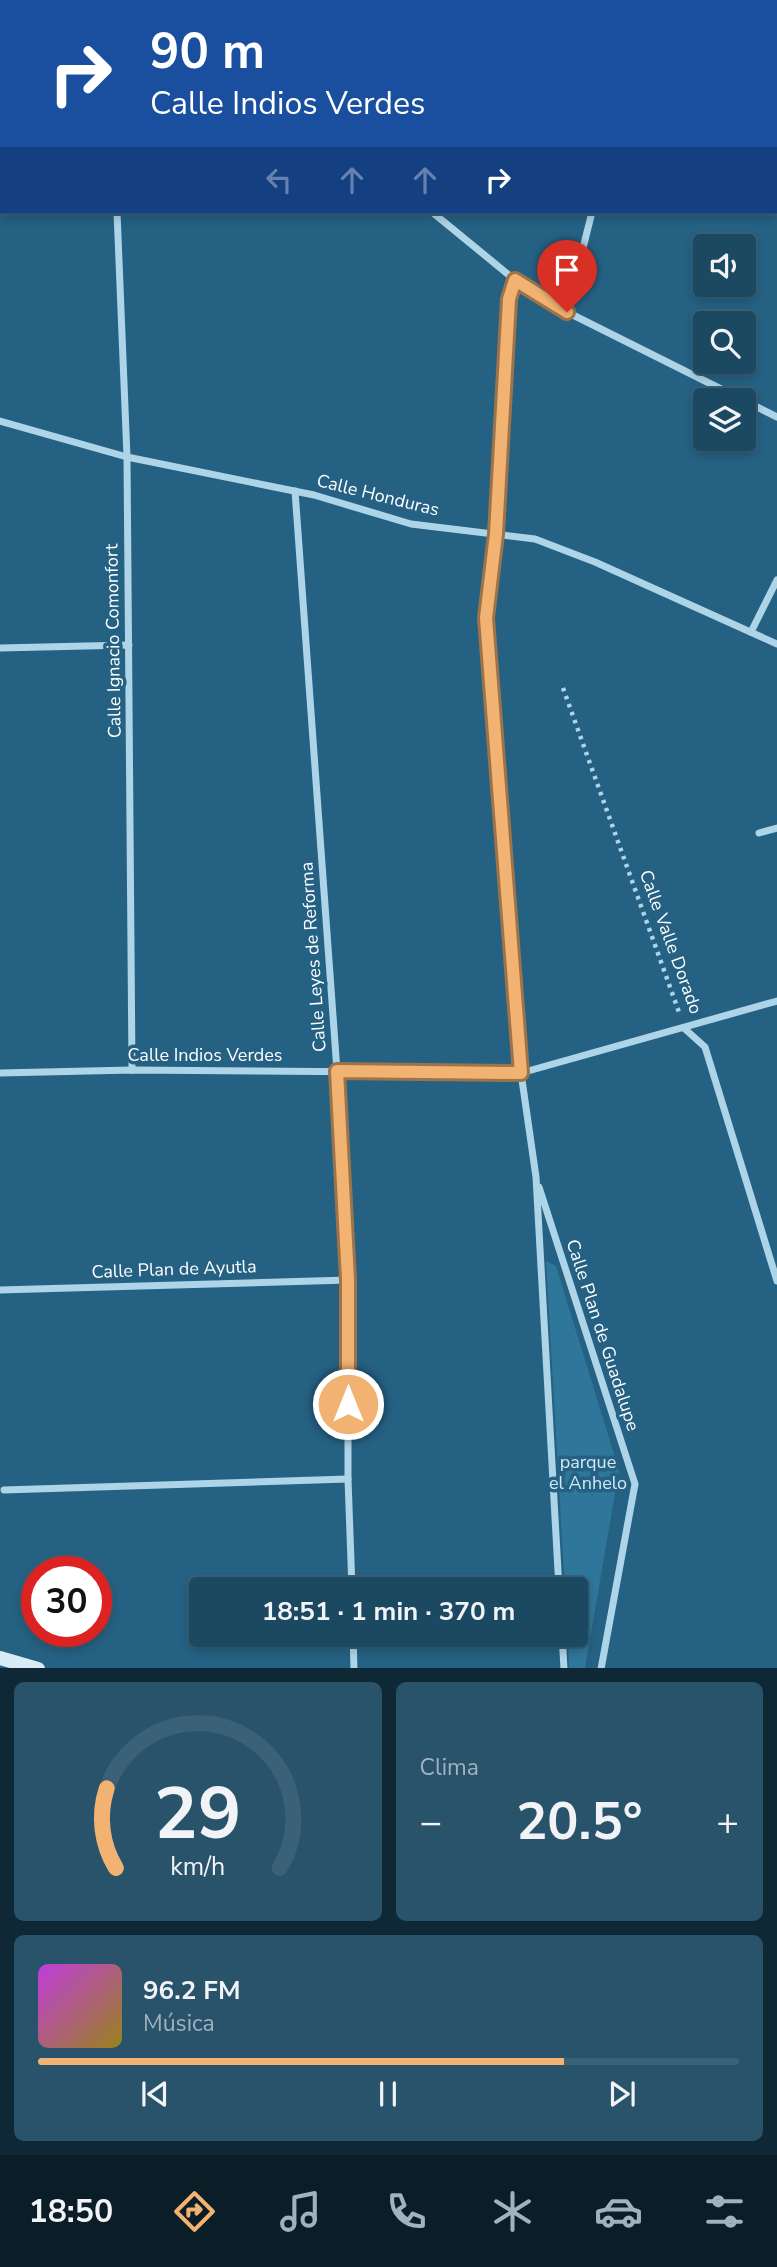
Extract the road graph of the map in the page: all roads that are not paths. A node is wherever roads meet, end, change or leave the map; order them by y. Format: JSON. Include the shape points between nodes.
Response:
{"nodes":[{"id":1,"x":117,"y":214,"type":"edge"},
{"id":2,"x":434,"y":214,"type":"edge"},
{"id":3,"x":592,"y":214,"type":"edge"},
{"id":4,"x":515,"y":280,"type":"junction"},
{"id":5,"x":567,"y":312,"type":"junction"},
{"id":6,"x":777,"y":417,"type":"edge"},
{"id":7,"x":0,"y":421,"type":"edge"},
{"id":8,"x":127,"y":457,"type":"junction"},
{"id":9,"x":295,"y":491,"type":"junction"},
{"id":10,"x":496,"y":534,"type":"junction"},
{"id":11,"x":777,"y":580,"type":"edge"},
{"id":12,"x":751,"y":632,"type":"junction"},
{"id":13,"x":777,"y":644,"type":"edge"},
{"id":14,"x":129,"y":645,"type":"junction"},
{"id":15,"x":0,"y":648,"type":"edge"},
{"id":16,"x":777,"y":828,"type":"edge"},
{"id":17,"x":759,"y":833,"type":"dead end"},
{"id":18,"x":777,"y":1001,"type":"edge"},
{"id":19,"x":685,"y":1029,"type":"junction"},
{"id":20,"x":132,"y":1070,"type":"junction"},
{"id":21,"x":337,"y":1071,"type":"junction"},
{"id":22,"x":0,"y":1073,"type":"edge"},
{"id":23,"x":521,"y":1073,"type":"junction"},
{"id":24,"x":536,"y":1177,"type":"junction"},
{"id":25,"x":348,"y":1280,"type":"junction"},
{"id":26,"x":777,"y":1281,"type":"edge"},
{"id":27,"x":0,"y":1290,"type":"edge"},
{"id":28,"x":348,"y":1479,"type":"junction"},
{"id":29,"x":4,"y":1490,"type":"dead end"},
{"id":30,"x":352,"y":1577,"type":"edge"},
{"id":31,"x":558,"y":1577,"type":"edge"},
{"id":32,"x":353,"y":1647,"type":"edge"},
{"id":33,"x":563,"y":1647,"type":"edge"},
{"id":34,"x":0,"y":1658,"type":"edge"},
{"id":35,"x":38,"y":1668,"type":"edge"},
{"id":36,"x":354,"y":1668,"type":"edge"},
{"id":37,"x":564,"y":1668,"type":"edge"},
{"id":38,"x":601,"y":1668,"type":"edge"}],
"edges":[{"from":1,"to":8,"type":"street","name":"Calle Ignacio Comonfort"},
{"from":2,"to":4,"type":"street"},
{"from":3,"to":5,"type":"street"},
{"from":4,"to":5,"type":"street"},
{"from":4,"to":10,"type":"street","name":"Calle Plan de Guadalupe","via":[[509,299]]},
{"from":5,"to":6,"type":"street"},
{"from":7,"to":8,"type":"street","name":"Calle Honduras"},
{"from":8,"to":9,"type":"street","name":"Calle Honduras"},
{"from":8,"to":14,"type":"street","name":"Calle Ignacio Comonfort"},
{"from":9,"to":10,"type":"street","name":"Calle Honduras","via":[[411,524]]},
{"from":9,"to":21,"type":"street","name":"Calle Leyes de Reforma"},
{"from":10,"to":12,"type":"street","name":"Calle Honduras","via":[[535,540],[583,558]]},
{"from":10,"to":23,"type":"street","name":"Calle Plan de Guadalupe","via":[[486,618]]},
{"from":11,"to":12,"type":"street"},
{"from":12,"to":13,"type":"street","name":"Calle Honduras"},
{"from":14,"to":15,"type":"street"},
{"from":14,"to":20,"type":"street","name":"Calle Ignacio Comonfort"},
{"from":16,"to":17,"type":"street"},
{"from":18,"to":19,"type":"street","name":"Calle Indios Verdes"},
{"from":19,"to":23,"type":"street","name":"Calle Indios Verdes"},
{"from":19,"to":26,"type":"street","name":"Calle Valle Dorado","via":[[705,1047]]},
{"from":20,"to":21,"type":"street","name":"Calle Indios Verdes"},
{"from":20,"to":22,"type":"street","name":"Calle Indios Verdes"},
{"from":21,"to":23,"type":"street","name":"Calle Indios Verdes"},
{"from":21,"to":25,"type":"street","name":"Calle Leyes de Reforma"},
{"from":23,"to":24,"type":"street","name":"Calle Plan de Guadalupe"},
{"from":24,"to":31,"type":"street","name":"Calle Plan de Guadalupe"},
{"from":24,"to":38,"type":"street","name":"Calle Plan de Guadalupe","via":[[635,1484]]},
{"from":25,"to":27,"type":"street","name":"Calle Plan de Ayutla"},
{"from":25,"to":28,"type":"street","name":"Calle Leyes de Reforma"},
{"from":28,"to":29,"type":"street"},
{"from":28,"to":30,"type":"street","name":"Calle Leyes de Reforma"},
{"from":32,"to":36,"type":"street"},
{"from":33,"to":37,"type":"street"},
{"from":34,"to":35,"type":"street"}]}
